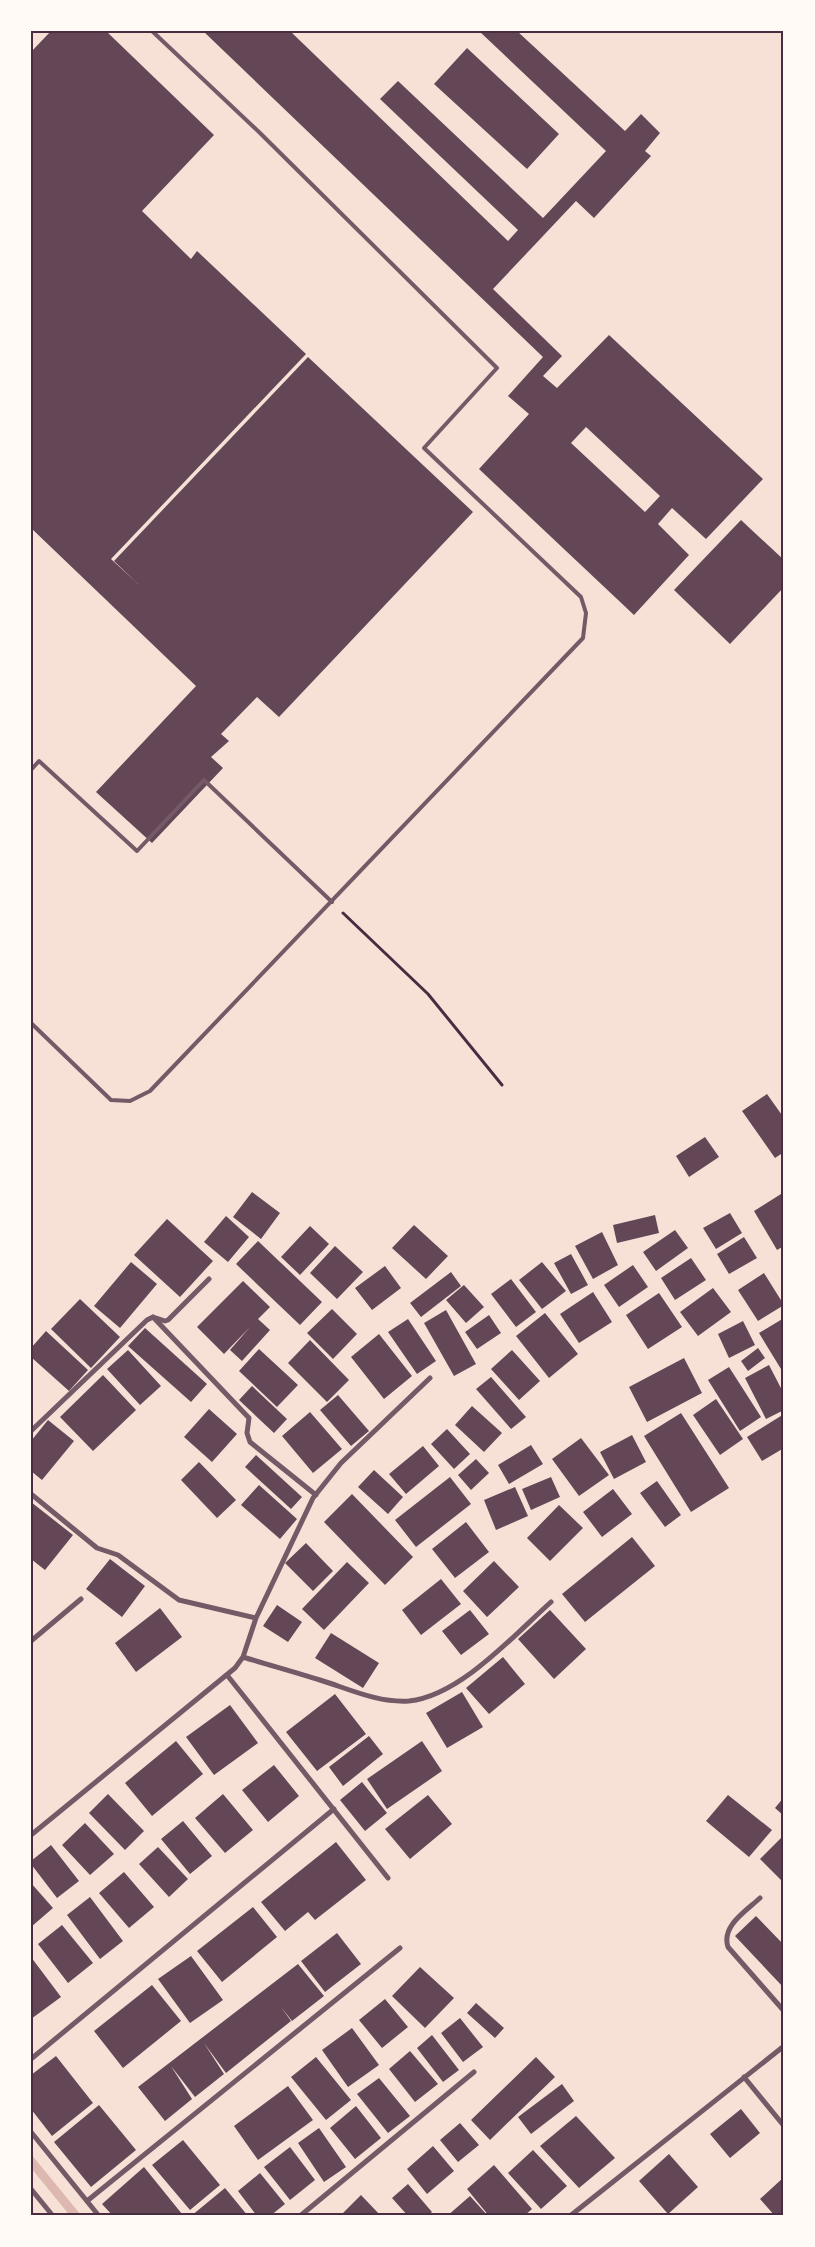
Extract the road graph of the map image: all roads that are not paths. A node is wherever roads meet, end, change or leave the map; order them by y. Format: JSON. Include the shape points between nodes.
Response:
{"nodes":[{"id":1,"x":152,"y":31,"type":"edge"},
{"id":2,"x":31,"y":770,"type":"edge"},
{"id":3,"x":332,"y":902,"type":"junction"},
{"id":4,"x":31,"y":1023,"type":"edge"},
{"id":5,"x":209,"y":1279,"type":"dead end"},
{"id":6,"x":153,"y":1317,"type":"junction"},
{"id":7,"x":430,"y":1378,"type":"dead end"},
{"id":8,"x":31,"y":1431,"type":"edge"},
{"id":9,"x":31,"y":1494,"type":"edge"},
{"id":10,"x":316,"y":1495,"type":"junction"},
{"id":11,"x":81,"y":1599,"type":"dead end"},
{"id":12,"x":551,"y":1602,"type":"dead end"},
{"id":13,"x":256,"y":1618,"type":"junction"},
{"id":14,"x":31,"y":1640,"type":"edge"},
{"id":15,"x":243,"y":1657,"type":"junction"},
{"id":16,"x":226,"y":1675,"type":"junction"},
{"id":17,"x":334,"y":1810,"type":"junction"},
{"id":18,"x":31,"y":1835,"type":"edge"},
{"id":19,"x":388,"y":1878,"type":"dead end"},
{"id":20,"x":760,"y":1898,"type":"dead end"},
{"id":21,"x":400,"y":1948,"type":"dead end"},
{"id":22,"x":784,"y":2011,"type":"edge"},
{"id":23,"x":784,"y":2046,"type":"edge"},
{"id":24,"x":31,"y":2059,"type":"edge"},
{"id":25,"x":474,"y":2072,"type":"dead end"},
{"id":26,"x":744,"y":2077,"type":"junction"},
{"id":27,"x":784,"y":2126,"type":"edge"},
{"id":28,"x":31,"y":2132,"type":"edge"},
{"id":29,"x":31,"y":2189,"type":"edge"},
{"id":30,"x":87,"y":2200,"type":"junction"},
{"id":31,"x":53,"y":2216,"type":"edge"},
{"id":32,"x":99,"y":2216,"type":"edge"},
{"id":33,"x":300,"y":2216,"type":"edge"},
{"id":34,"x":570,"y":2216,"type":"edge"}],
"edges":[{"from":1,"to":3,"type":"lane","via":[[260,133],[497,368],[424,448],[581,597],[586,614],[583,638]]},
{"from":2,"to":3,"type":"lane","via":[[39,761],[136,851],[204,780]]},
{"from":3,"to":4,"type":"lane","via":[[150,1091],[130,1101],[111,1100]]},
{"from":5,"to":6,"type":"street","via":[[168,1320]]},
{"from":6,"to":8,"type":"street"},
{"from":6,"to":10,"type":"street","via":[[249,1418],[247,1433],[250,1442]]},
{"from":7,"to":10,"type":"street","via":[[341,1463]]},
{"from":9,"to":13,"type":"street","via":[[97,1548],[118,1555],[168,1594],[193,1604]]},
{"from":10,"to":13,"type":"street"},
{"from":11,"to":14,"type":"street"},
{"from":12,"to":15,"type":"street","via":[[454,1684],[410,1701],[380,1700]]},
{"from":13,"to":15,"type":"street"},
{"from":15,"to":16,"type":"street"},
{"from":16,"to":17,"type":"street"},
{"from":16,"to":18,"type":"street"},
{"from":17,"to":19,"type":"street"},
{"from":17,"to":24,"type":"street"},
{"from":20,"to":22,"type":"street","via":[[728,1929],[725,1938],[728,1947]]},
{"from":21,"to":30,"type":"street"},
{"from":23,"to":26,"type":"street"},
{"from":25,"to":33,"type":"street"},
{"from":26,"to":27,"type":"street"},
{"from":26,"to":34,"type":"street"},
{"from":28,"to":30,"type":"street"},
{"from":29,"to":31,"type":"street"},
{"from":30,"to":32,"type":"street"}]}
